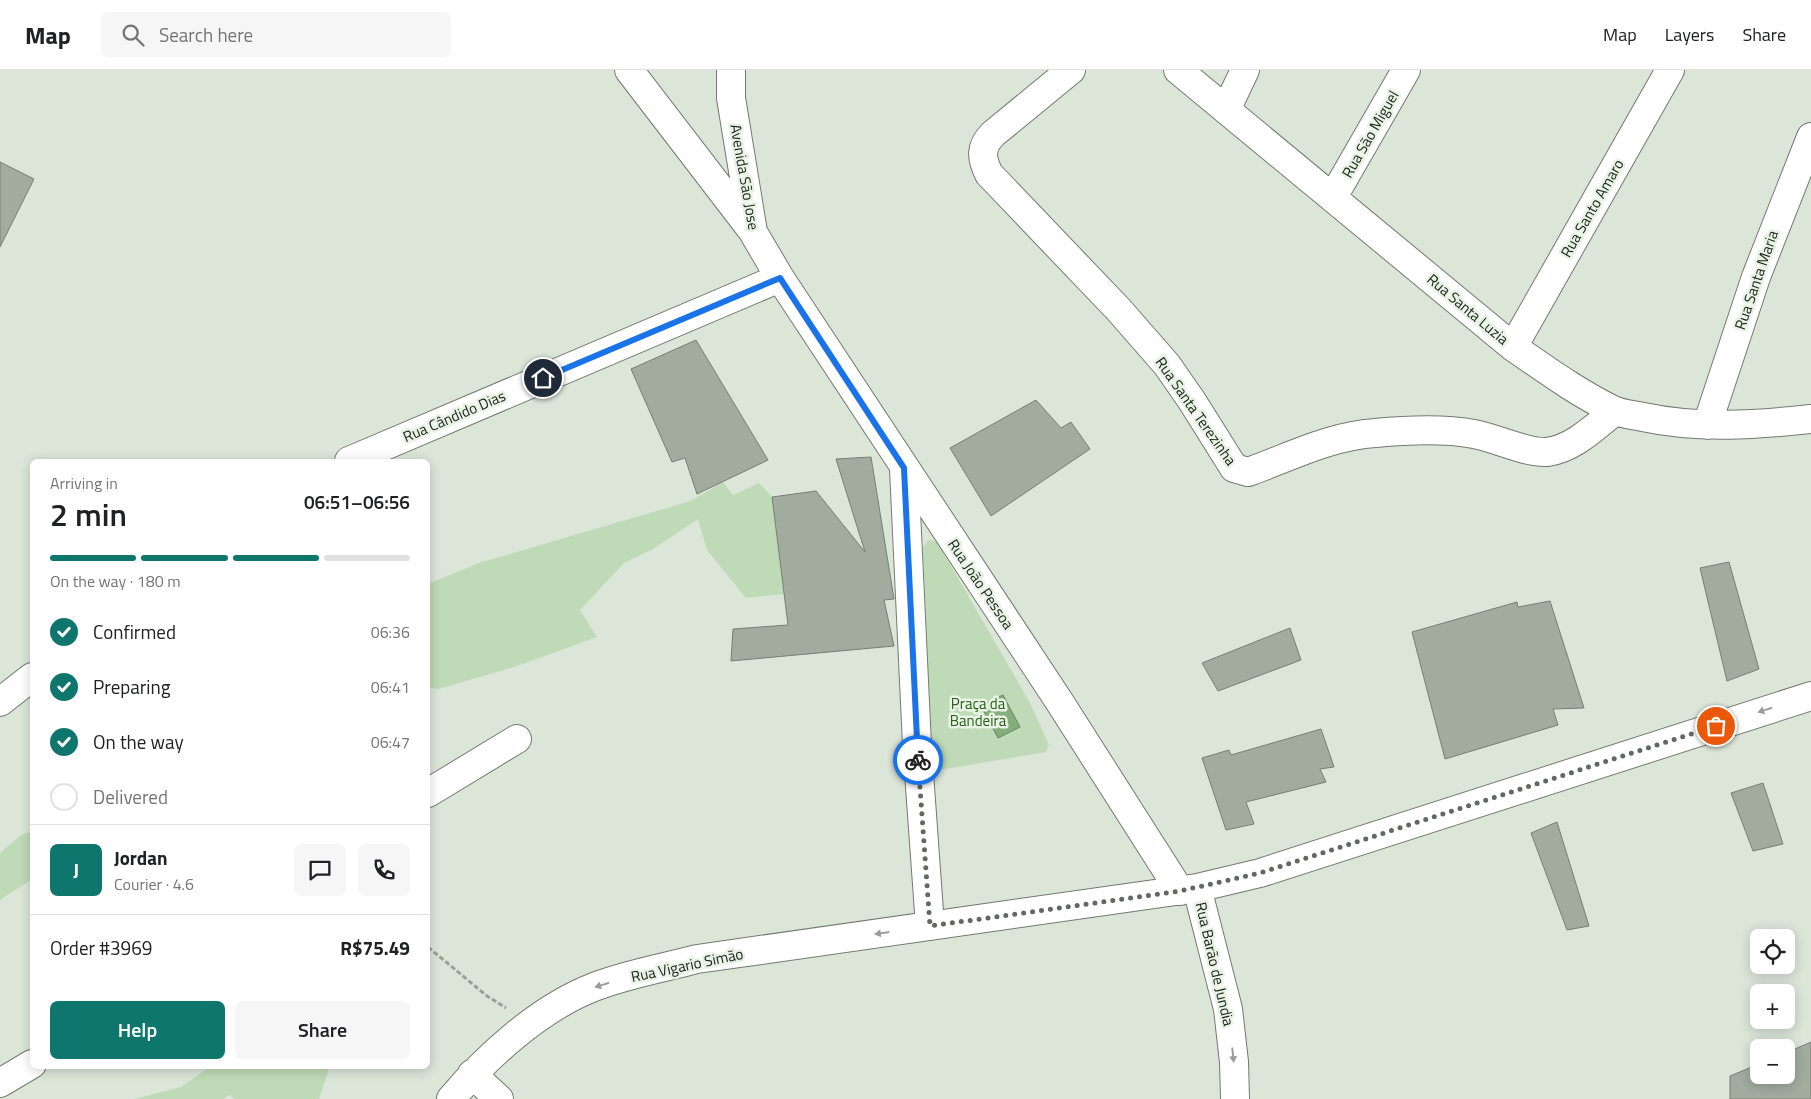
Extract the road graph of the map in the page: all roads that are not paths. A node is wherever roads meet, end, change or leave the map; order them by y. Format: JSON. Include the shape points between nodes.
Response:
{"nodes":[{"id":1,"x":629,"y":70,"type":"edge"},
{"id":2,"x":731,"y":70,"type":"edge"},
{"id":3,"x":1071,"y":70,"type":"edge"},
{"id":4,"x":1178,"y":70,"type":"edge"},
{"id":5,"x":1245,"y":70,"type":"edge"},
{"id":6,"x":1406,"y":70,"type":"edge"},
{"id":7,"x":1670,"y":70,"type":"edge"},
{"id":8,"x":1226,"y":110,"type":"junction"},
{"id":9,"x":1811,"y":136,"type":"edge"},
{"id":10,"x":1333,"y":197,"type":"junction"},
{"id":11,"x":753,"y":232,"type":"junction"},
{"id":12,"x":780,"y":278,"type":"junction"},
{"id":13,"x":1513,"y":347,"type":"junction"},
{"id":14,"x":1615,"y":411,"type":"junction"},
{"id":15,"x":1811,"y":419,"type":"edge"},
{"id":16,"x":1708,"y":425,"type":"junction"},
{"id":17,"x":354,"y":459,"type":"edge"},
{"id":18,"x":904,"y":468,"type":"junction"},
{"id":19,"x":30,"y":678,"type":"edge"},
{"id":20,"x":1811,"y":696,"type":"edge"},
{"id":21,"x":0,"y":702,"type":"edge"},
{"id":22,"x":517,"y":739,"type":"dead end"},
{"id":23,"x":430,"y":792,"type":"edge"},
{"id":24,"x":1188,"y":890,"type":"junction"},
{"id":25,"x":930,"y":926,"type":"junction"},
{"id":26,"x":30,"y":1065,"type":"edge"},
{"id":27,"x":472,"y":1074,"type":"junction"},
{"id":28,"x":0,"y":1083,"type":"edge"},
{"id":29,"x":451,"y":1099,"type":"edge"},
{"id":30,"x":499,"y":1099,"type":"edge"},
{"id":31,"x":1235,"y":1099,"type":"edge"}],
"edges":[{"from":1,"to":11,"type":"street"},
{"from":2,"to":11,"type":"street","name":"Avenida São Jose","via":[[731,98]]},
{"from":3,"to":14,"type":"street","name":"Rua Santa Terezinha","via":[[986,142],[983,161],[989,174],[1167,365],[1234,468],[1248,472],[1330,440],[1376,433],[1449,430],[1548,452],[1576,441]]},
{"from":4,"to":8,"type":"street","name":"Rua Santa Luzia"},
{"from":5,"to":8,"type":"street"},
{"from":6,"to":10,"type":"street","name":"Rua São Miguel"},
{"from":7,"to":13,"type":"street","name":"Rua Santo Amaro"},
{"from":8,"to":10,"type":"street","name":"Rua Santa Luzia"},
{"from":9,"to":16,"type":"street","name":"Rua Santa Maria","via":[[1756,277]]},
{"from":10,"to":13,"type":"street","name":"Rua Santa Luzia"},
{"from":11,"to":12,"type":"street","name":"Avenida São Jose"},
{"from":12,"to":17,"type":"street","name":"Rua Cândido Dias"},
{"from":12,"to":18,"type":"street","name":"Rua João Pessoa"},
{"from":13,"to":14,"type":"street","name":"Rua Santa Luzia","via":[[1564,382]]},
{"from":14,"to":16,"type":"street","name":"Rua Santa Luzia"},
{"from":15,"to":16,"type":"street","name":"Rua Santa Luzia","via":[[1755,425]]},
{"from":18,"to":24,"type":"street","name":"Rua João Pessoa"},
{"from":18,"to":25,"type":"street","via":[[917,745]]},
{"from":19,"to":21,"type":"street"},
{"from":20,"to":24,"type":"street","name":"Rua Vigario Simão","one_way":true,"via":[[1260,873]]},
{"from":22,"to":23,"type":"street"},
{"from":24,"to":25,"type":"street","name":"Rua Vigario Simão"},
{"from":24,"to":31,"type":"street","name":"Rua Barão de Jundia","one_way":true,"via":[[1228,1009]]},
{"from":25,"to":27,"type":"street","name":"Rua Vigario Simão","one_way":true,"via":[[697,960],[593,987],[532,1023]]},
{"from":26,"to":28,"type":"street"},
{"from":27,"to":29,"type":"street","name":"Rua Vigario Simão"},
{"from":27,"to":30,"type":"street"}]}
